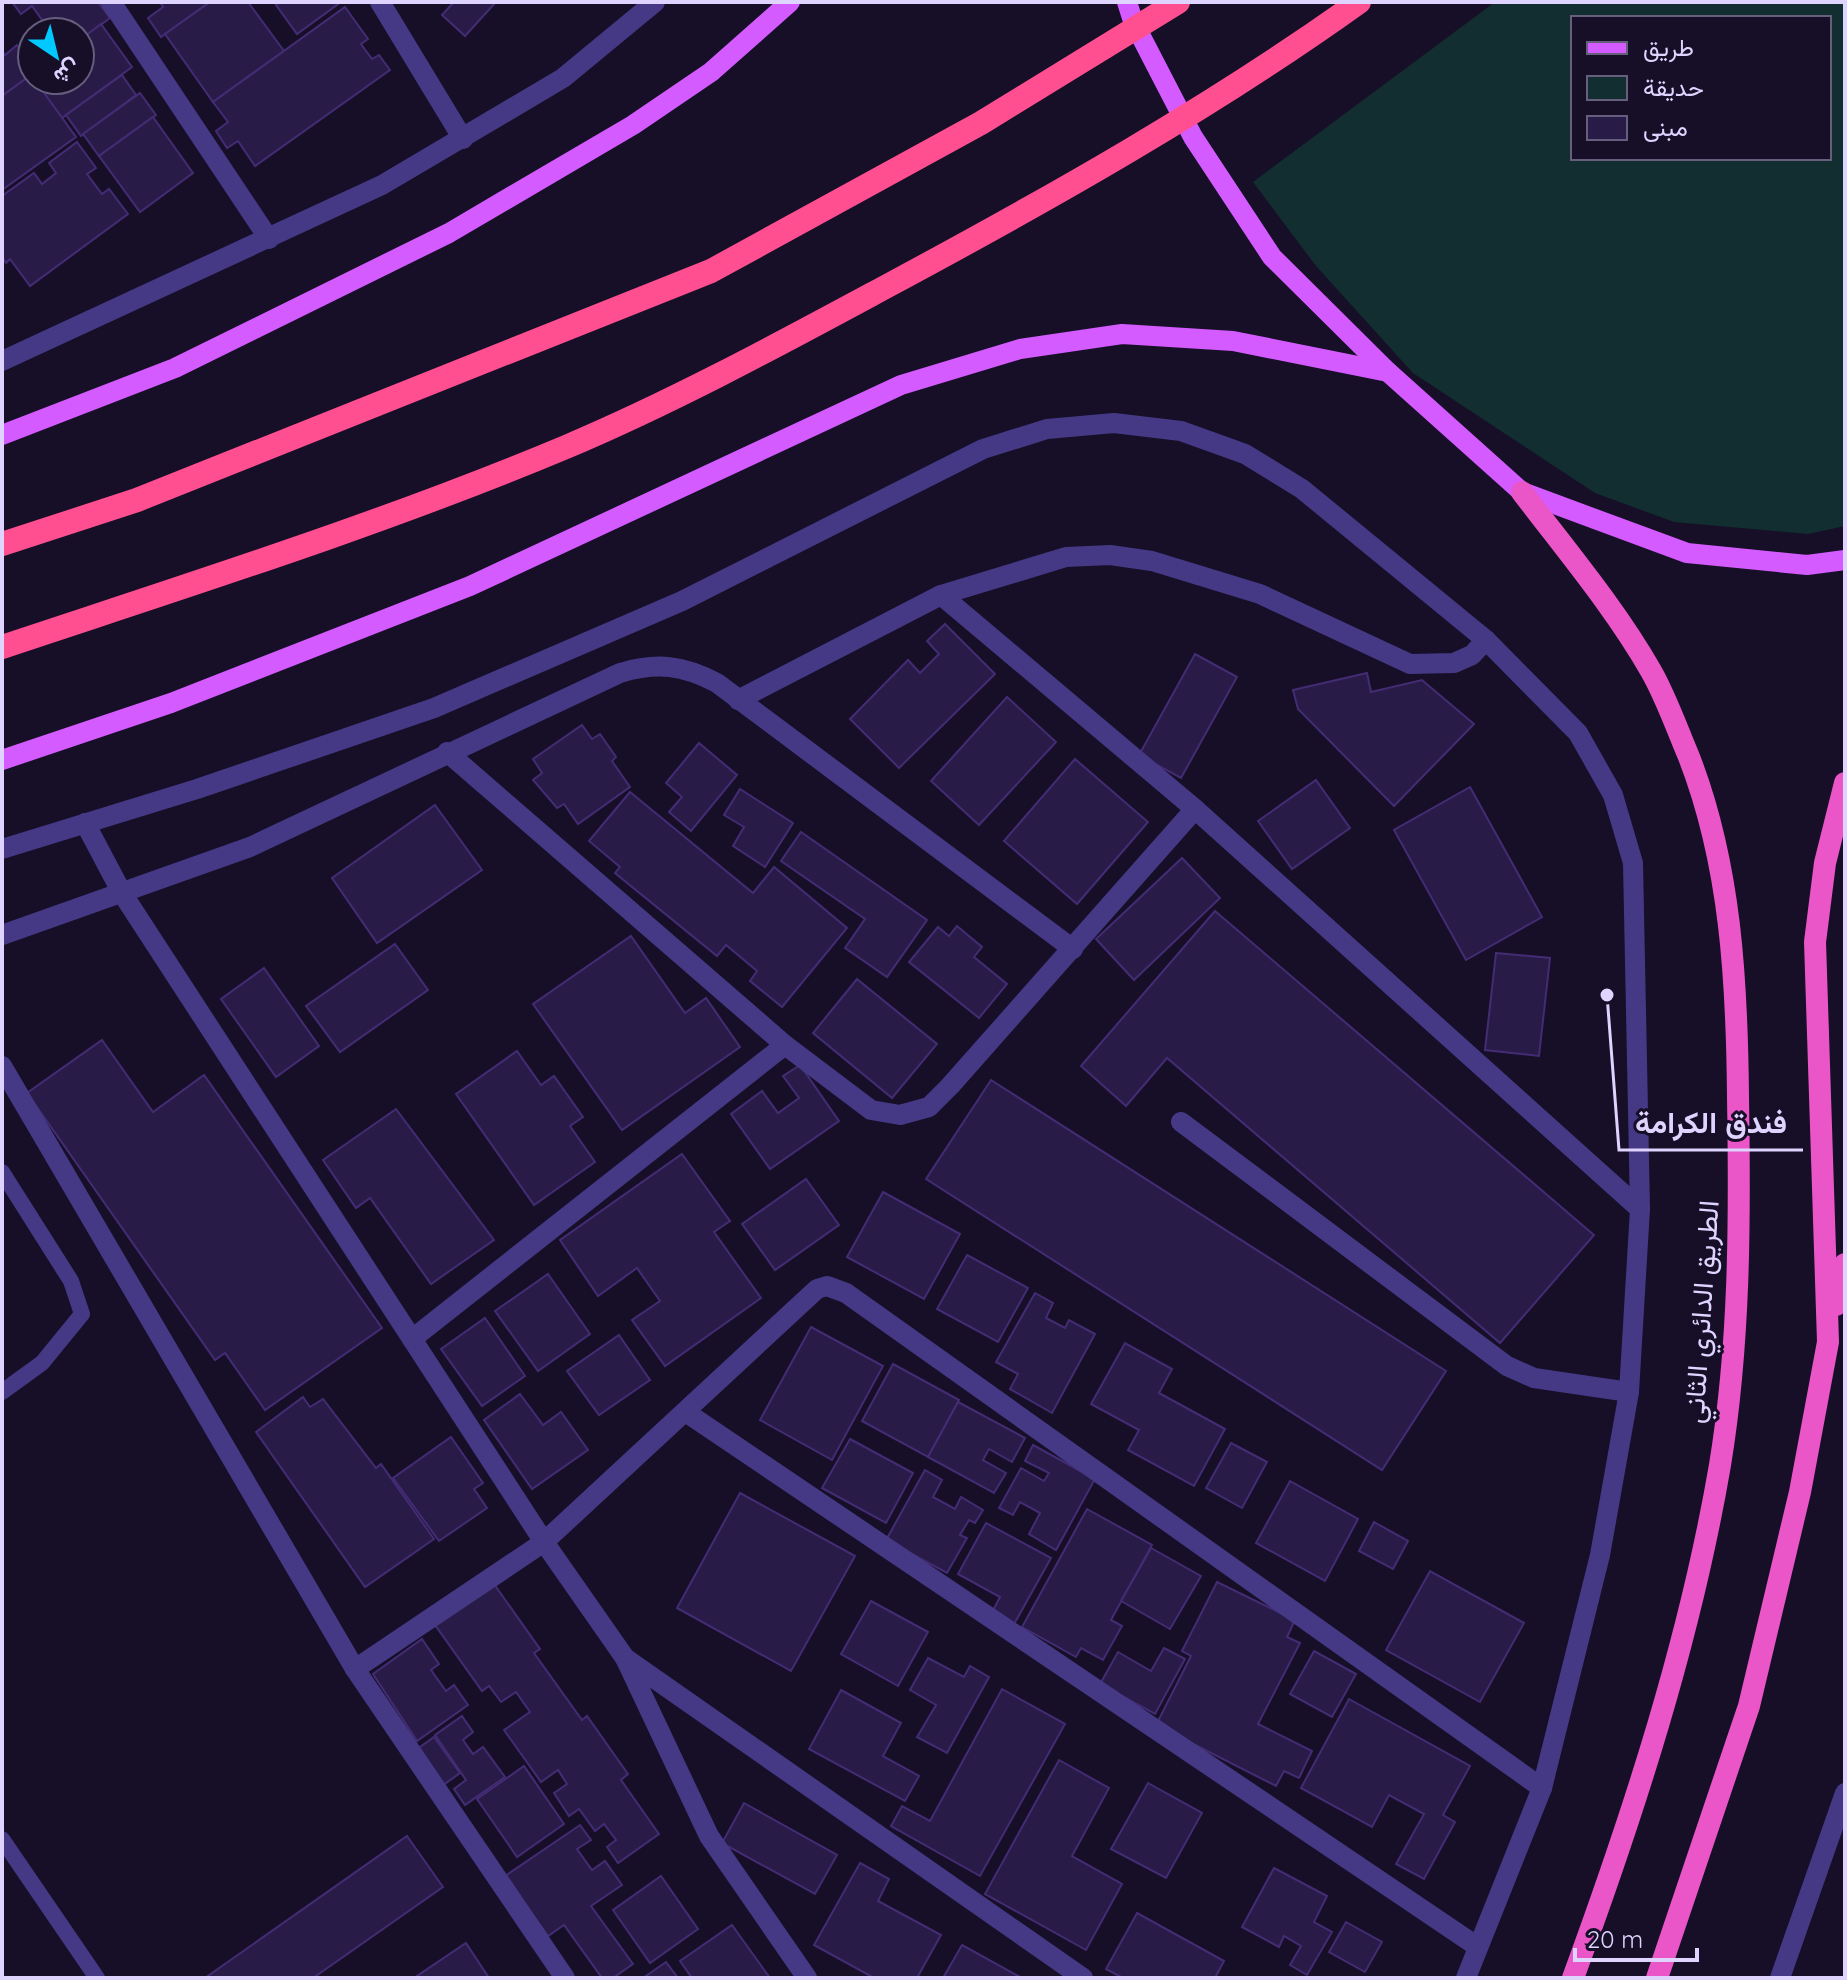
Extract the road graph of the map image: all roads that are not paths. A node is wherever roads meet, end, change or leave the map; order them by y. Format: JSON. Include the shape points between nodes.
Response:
{"nodes":[{"id":1,"x":111,"y":2,"type":"edge"},
{"id":2,"x":380,"y":2,"type":"edge"},
{"id":3,"x":655,"y":2,"type":"edge"},
{"id":4,"x":790,"y":2,"type":"edge"},
{"id":5,"x":1127,"y":2,"type":"edge"},
{"id":6,"x":1178,"y":2,"type":"edge"},
{"id":7,"x":1359,"y":2,"type":"edge"},
{"id":8,"x":463,"y":139,"type":"junction"},
{"id":9,"x":269,"y":239,"type":"junction"},
{"id":10,"x":4,"y":357,"type":"edge"},
{"id":11,"x":1388,"y":372,"type":"junction"},
{"id":12,"x":2,"y":435,"type":"edge"},
{"id":13,"x":1522,"y":492,"type":"junction"},
{"id":14,"x":2,"y":544,"type":"edge"},
{"id":15,"x":1845,"y":560,"type":"edge"},
{"id":16,"x":941,"y":595,"type":"junction"},
{"id":17,"x":1486,"y":640,"type":"junction"},
{"id":18,"x":2,"y":647,"type":"edge"},
{"id":19,"x":738,"y":700,"type":"junction"},
{"id":20,"x":447,"y":752,"type":"junction"},
{"id":21,"x":2,"y":760,"type":"edge"},
{"id":22,"x":1845,"y":783,"type":"edge"},
{"id":23,"x":1195,"y":809,"type":"junction"},
{"id":24,"x":85,"y":823,"type":"junction"},
{"id":25,"x":2,"y":849,"type":"edge"},
{"id":26,"x":122,"y":893,"type":"junction"},
{"id":27,"x":2,"y":935,"type":"edge"},
{"id":28,"x":1073,"y":949,"type":"junction"},
{"id":29,"x":785,"y":1045,"type":"junction"},
{"id":30,"x":2,"y":1066,"type":"edge"},
{"id":31,"x":1181,"y":1122,"type":"dead end"},
{"id":32,"x":2,"y":1172,"type":"edge"},
{"id":33,"x":1640,"y":1209,"type":"junction"},
{"id":34,"x":1845,"y":1264,"type":"edge"},
{"id":35,"x":412,"y":1339,"type":"junction"},
{"id":36,"x":1828,"y":1342,"type":"junction"},
{"id":37,"x":2,"y":1392,"type":"edge"},
{"id":38,"x":1629,"y":1392,"type":"junction"},
{"id":39,"x":687,"y":1413,"type":"junction"},
{"id":40,"x":544,"y":1542,"type":"junction"},
{"id":41,"x":625,"y":1658,"type":"junction"},
{"id":42,"x":355,"y":1669,"type":"junction"},
{"id":43,"x":1542,"y":1788,"type":"junction"},
{"id":44,"x":1845,"y":1793,"type":"edge"},
{"id":45,"x":2,"y":1839,"type":"edge"},
{"id":46,"x":1478,"y":1947,"type":"junction"},
{"id":47,"x":97,"y":1978,"type":"edge"},
{"id":48,"x":565,"y":1978,"type":"edge"},
{"id":49,"x":807,"y":1978,"type":"edge"},
{"id":50,"x":1083,"y":1978,"type":"edge"},
{"id":51,"x":1466,"y":1978,"type":"edge"},
{"id":52,"x":1573,"y":1978,"type":"edge"},
{"id":53,"x":1657,"y":1978,"type":"edge"},
{"id":54,"x":1780,"y":1978,"type":"edge"}],
"edges":[{"from":1,"to":9,"type":"street"},
{"from":2,"to":8,"type":"street"},
{"from":3,"to":8,"type":"street","via":[[563,78]]},
{"from":4,"to":12,"type":"main road","via":[[698,81],[449,233],[175,368]]},
{"from":5,"to":11,"type":"main road","via":[[1193,137],[1272,257]]},
{"from":6,"to":14,"type":"highway","bridge":true,"via":[[981,123],[711,271],[137,500]]},
{"from":7,"to":18,"type":"highway","bridge":true,"via":[[1160,131],[1010,219],[794,336],[569,446],[338,535]]},
{"from":8,"to":9,"type":"street"},
{"from":9,"to":10,"type":"street"},
{"from":11,"to":13,"type":"main road"},
{"from":11,"to":21,"type":"main road","via":[[1233,341],[1122,334],[1020,349],[901,385],[470,586],[171,703]]},
{"from":13,"to":15,"type":"main road","via":[[1687,553],[1807,565]]},
{"from":13,"to":52,"type":"highway","name":"الطريق الدائري الثاني","via":[[1652,672],[1690,759],[1717,846],[1731,938],[1737,1036],[1740,1262],[1720,1464],[1651,1748]]},
{"from":16,"to":17,"type":"street","via":[[1066,557],[1110,555],[1152,561],[1260,594],[1410,664],[1454,663],[1472,655]]},
{"from":16,"to":19,"type":"street"},
{"from":16,"to":23,"type":"street"},
{"from":17,"to":24,"type":"street","via":[[1302,489],[1245,454],[1181,431],[1114,423],[1047,429],[983,449],[682,601],[434,708]]},
{"from":17,"to":33,"type":"street","via":[[1578,733],[1613,795],[1633,863]]},
{"from":19,"to":20,"type":"street","via":[[695,671],[645,666]]},
{"from":19,"to":28,"type":"street"},
{"from":20,"to":26,"type":"street","via":[[250,847]]},
{"from":20,"to":29,"type":"street"},
{"from":22,"to":36,"type":"highway","via":[[1825,863],[1815,942]]},
{"from":23,"to":28,"type":"street"},
{"from":23,"to":33,"type":"street"},
{"from":24,"to":25,"type":"street"},
{"from":24,"to":26,"type":"street"},
{"from":26,"to":27,"type":"street"},
{"from":26,"to":35,"type":"street"},
{"from":28,"to":29,"type":"street","via":[[929,1107],[900,1115],[871,1110]]},
{"from":29,"to":35,"type":"street"},
{"from":30,"to":42,"type":"street"},
{"from":31,"to":38,"type":"street","via":[[1507,1366],[1545,1380]]},
{"from":32,"to":37,"type":"lane","via":[[71,1281],[82,1314],[42,1363]]},
{"from":33,"to":38,"type":"street"},
{"from":34,"to":36,"type":"highway"},
{"from":35,"to":40,"type":"street"},
{"from":36,"to":53,"type":"highway","via":[[1800,1492],[1749,1706]]},
{"from":38,"to":43,"type":"street","via":[[1600,1555]]},
{"from":39,"to":40,"type":"street"},
{"from":39,"to":43,"type":"street","via":[[817,1289],[837,1287]]},
{"from":39,"to":46,"type":"street"},
{"from":40,"to":41,"type":"street"},
{"from":40,"to":42,"type":"street"},
{"from":41,"to":49,"type":"street","via":[[709,1836]]},
{"from":41,"to":50,"type":"street"},
{"from":42,"to":48,"type":"street"},
{"from":43,"to":46,"type":"street"},
{"from":44,"to":54,"type":"street"},
{"from":45,"to":47,"type":"lane"},
{"from":46,"to":51,"type":"street"}]}
